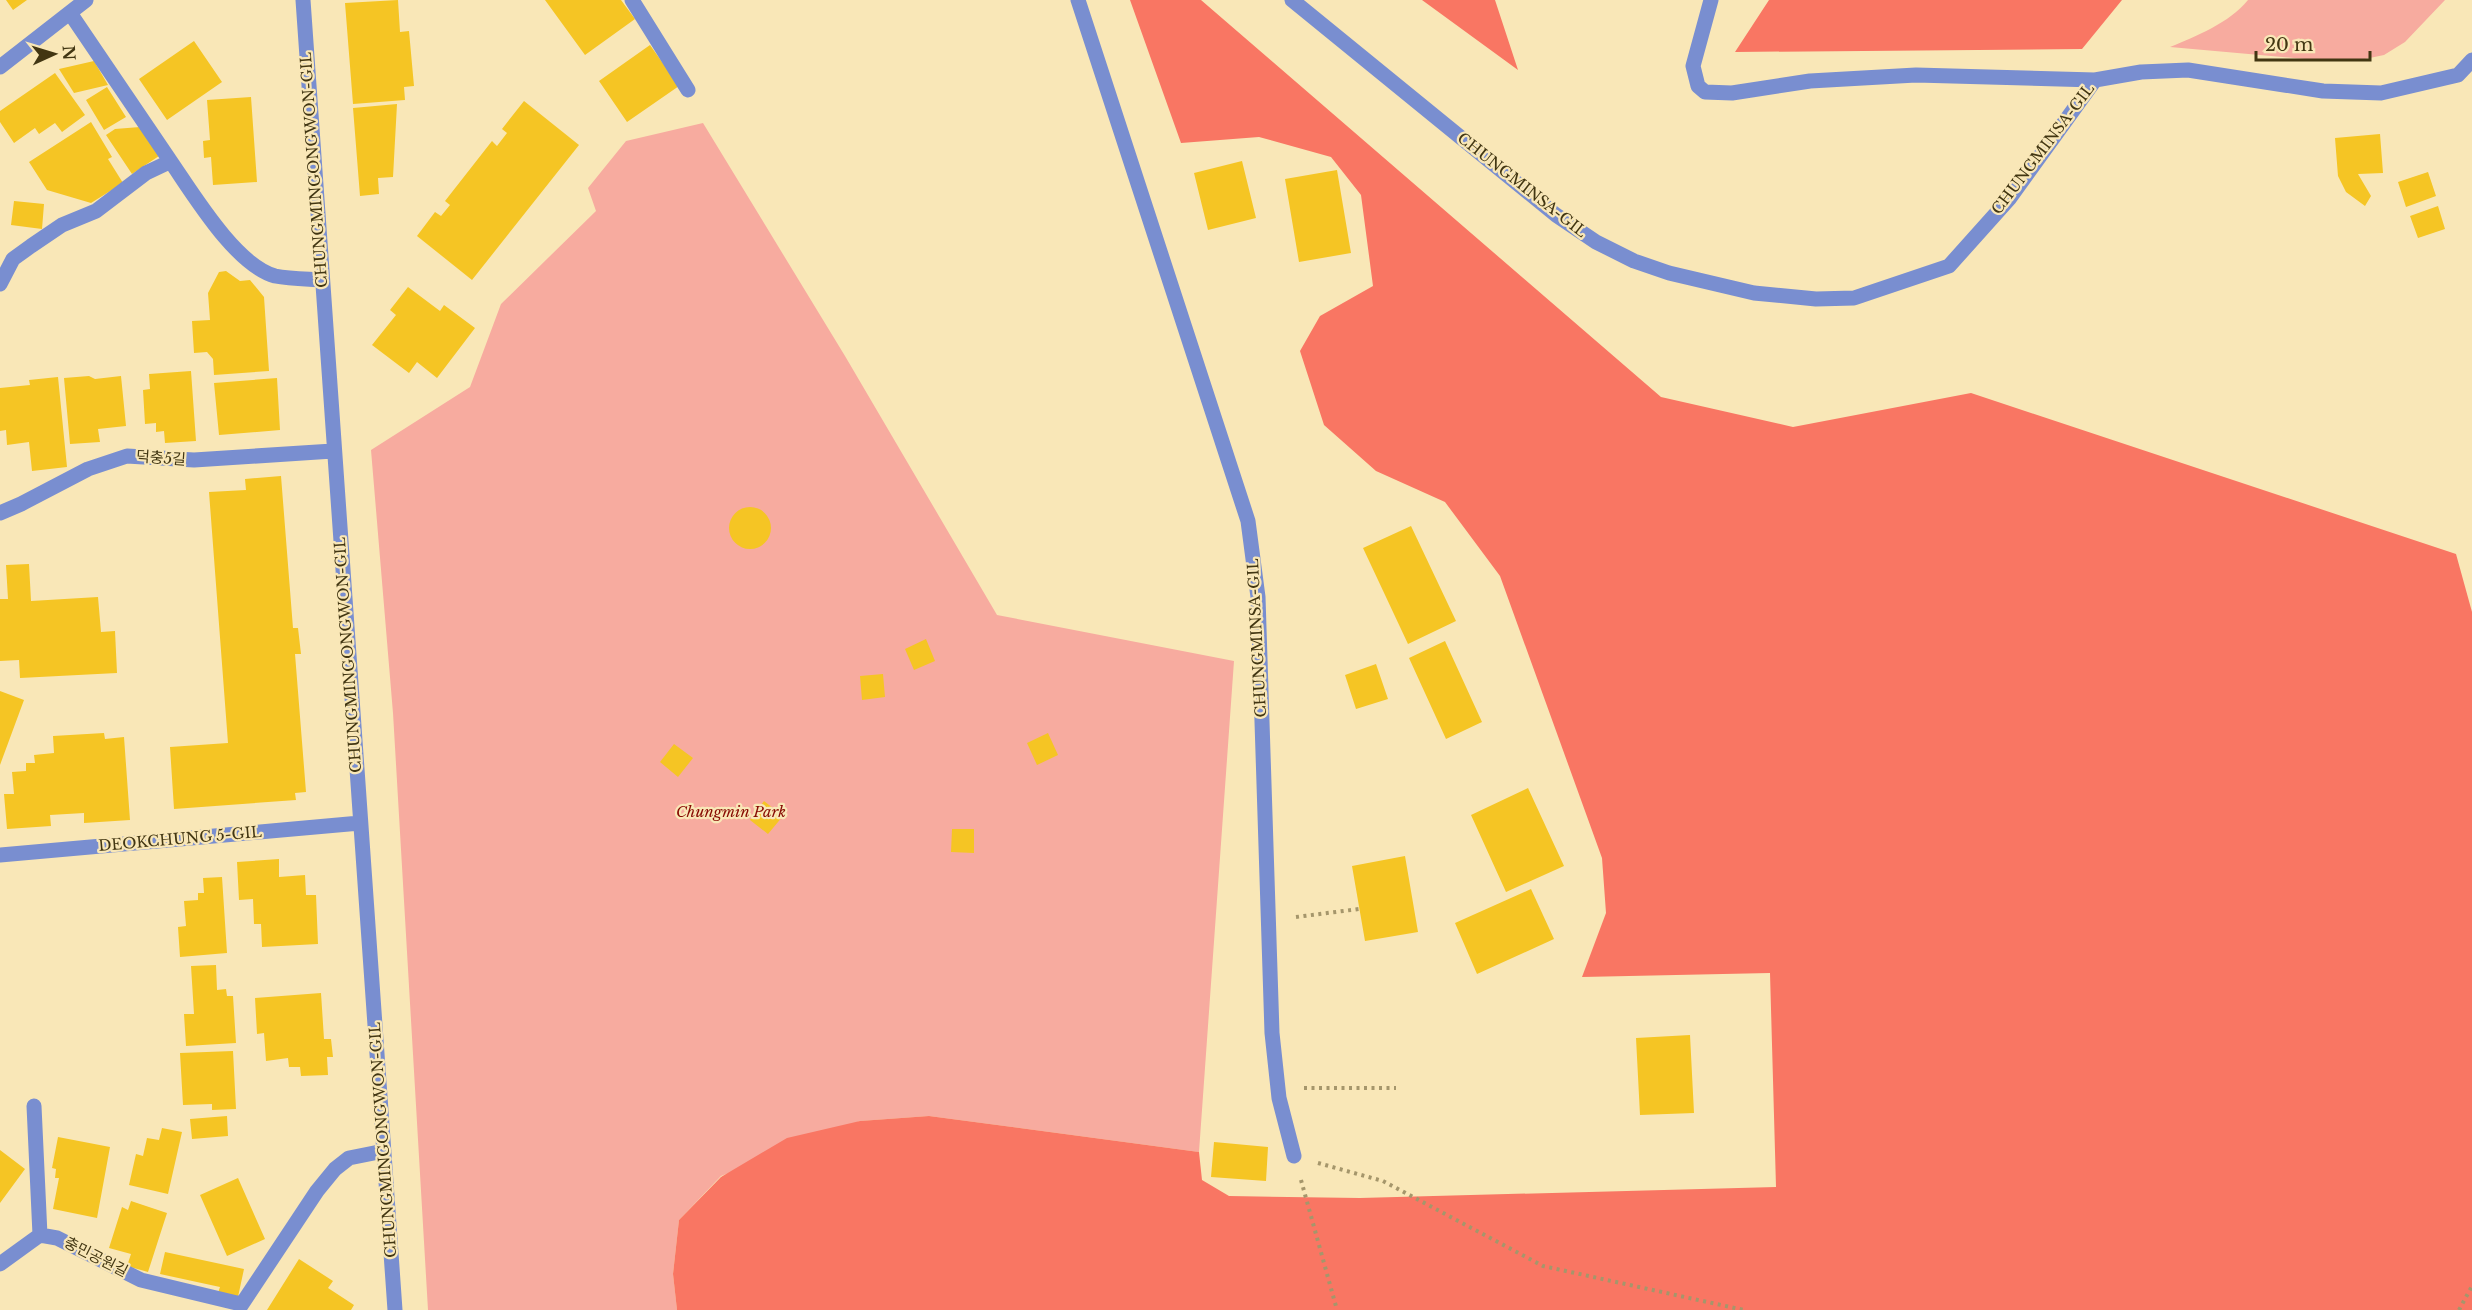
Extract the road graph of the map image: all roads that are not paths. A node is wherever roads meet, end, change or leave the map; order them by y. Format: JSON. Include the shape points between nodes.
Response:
{"nodes":[{"id":1,"x":86,"y":0,"type":"edge"},
{"id":2,"x":303,"y":0,"type":"edge"},
{"id":3,"x":632,"y":0,"type":"edge"},
{"id":4,"x":1078,"y":0,"type":"edge"},
{"id":5,"x":1292,"y":0,"type":"edge"},
{"id":6,"x":1711,"y":0,"type":"edge"},
{"id":7,"x":70,"y":13,"type":"junction"},
{"id":8,"x":2472,"y":60,"type":"edge"},
{"id":9,"x":0,"y":67,"type":"edge"},
{"id":10,"x":2095,"y":80,"type":"junction"},
{"id":11,"x":688,"y":90,"type":"dead end"},
{"id":12,"x":170,"y":159,"type":"junction"},
{"id":13,"x":321,"y":280,"type":"junction"},
{"id":14,"x":0,"y":284,"type":"edge"},
{"id":15,"x":333,"y":451,"type":"junction"},
{"id":16,"x":0,"y":513,"type":"edge"},
{"id":17,"x":360,"y":823,"type":"junction"},
{"id":18,"x":0,"y":855,"type":"edge"},
{"id":19,"x":34,"y":1106,"type":"dead end"},
{"id":20,"x":384,"y":1151,"type":"junction"},
{"id":21,"x":1294,"y":1156,"type":"road end"},
{"id":22,"x":40,"y":1235,"type":"junction"},
{"id":23,"x":0,"y":1264,"type":"edge"},
{"id":24,"x":240,"y":1307,"type":"edge"},
{"id":25,"x":395,"y":1310,"type":"edge"}],
"edges":[{"from":1,"to":7,"type":"street"},
{"from":2,"to":13,"type":"street","name":"CHUNGMINGONGWON-GIL"},
{"from":3,"to":11,"type":"street"},
{"from":4,"to":21,"type":"street","name":"CHUNGMINSA-GIL","via":[[1248,521],[1258,597],[1272,1033],[1279,1098]]},
{"from":5,"to":10,"type":"street","name":"CHUNGMINSA-GIL","via":[[1556,215],[1596,242],[1660,270],[1754,293],[1854,298],[1949,266],[2008,199]]},
{"from":6,"to":10,"type":"street","via":[[1693,66],[1698,86],[1713,94],[1810,81],[1916,75]]},
{"from":7,"to":9,"type":"street"},
{"from":7,"to":12,"type":"street"},
{"from":8,"to":10,"type":"street","name":"CHUNGMINSA-GIL","via":[[2458,75],[2381,93],[2324,91],[2188,70],[2141,72]]},
{"from":12,"to":13,"type":"street","via":[[239,252],[274,276]]},
{"from":12,"to":14,"type":"street","via":[[96,211],[62,225],[36,242],[13,259]]},
{"from":13,"to":15,"type":"street","name":"CHUNGMINGONGWON-GIL"},
{"from":15,"to":16,"type":"street","name":"덕충5길","via":[[194,460],[127,456],[88,469]]},
{"from":15,"to":17,"type":"street","name":"CHUNGMINGONGWON-GIL"},
{"from":17,"to":18,"type":"street","name":"DEOKCHUNG 5-GIL"},
{"from":17,"to":20,"type":"street","name":"CHUNGMINGONGWON-GIL"},
{"from":19,"to":22,"type":"street"},
{"from":20,"to":24,"type":"street","name":"충민공원길","via":[[348,1158],[335,1169],[316,1191]]},
{"from":20,"to":25,"type":"street","name":"CHUNGMINGONGWON-GIL"},
{"from":22,"to":23,"type":"street"},
{"from":22,"to":24,"type":"street","name":"충민공원길","via":[[57,1238],[141,1280]]}]}
